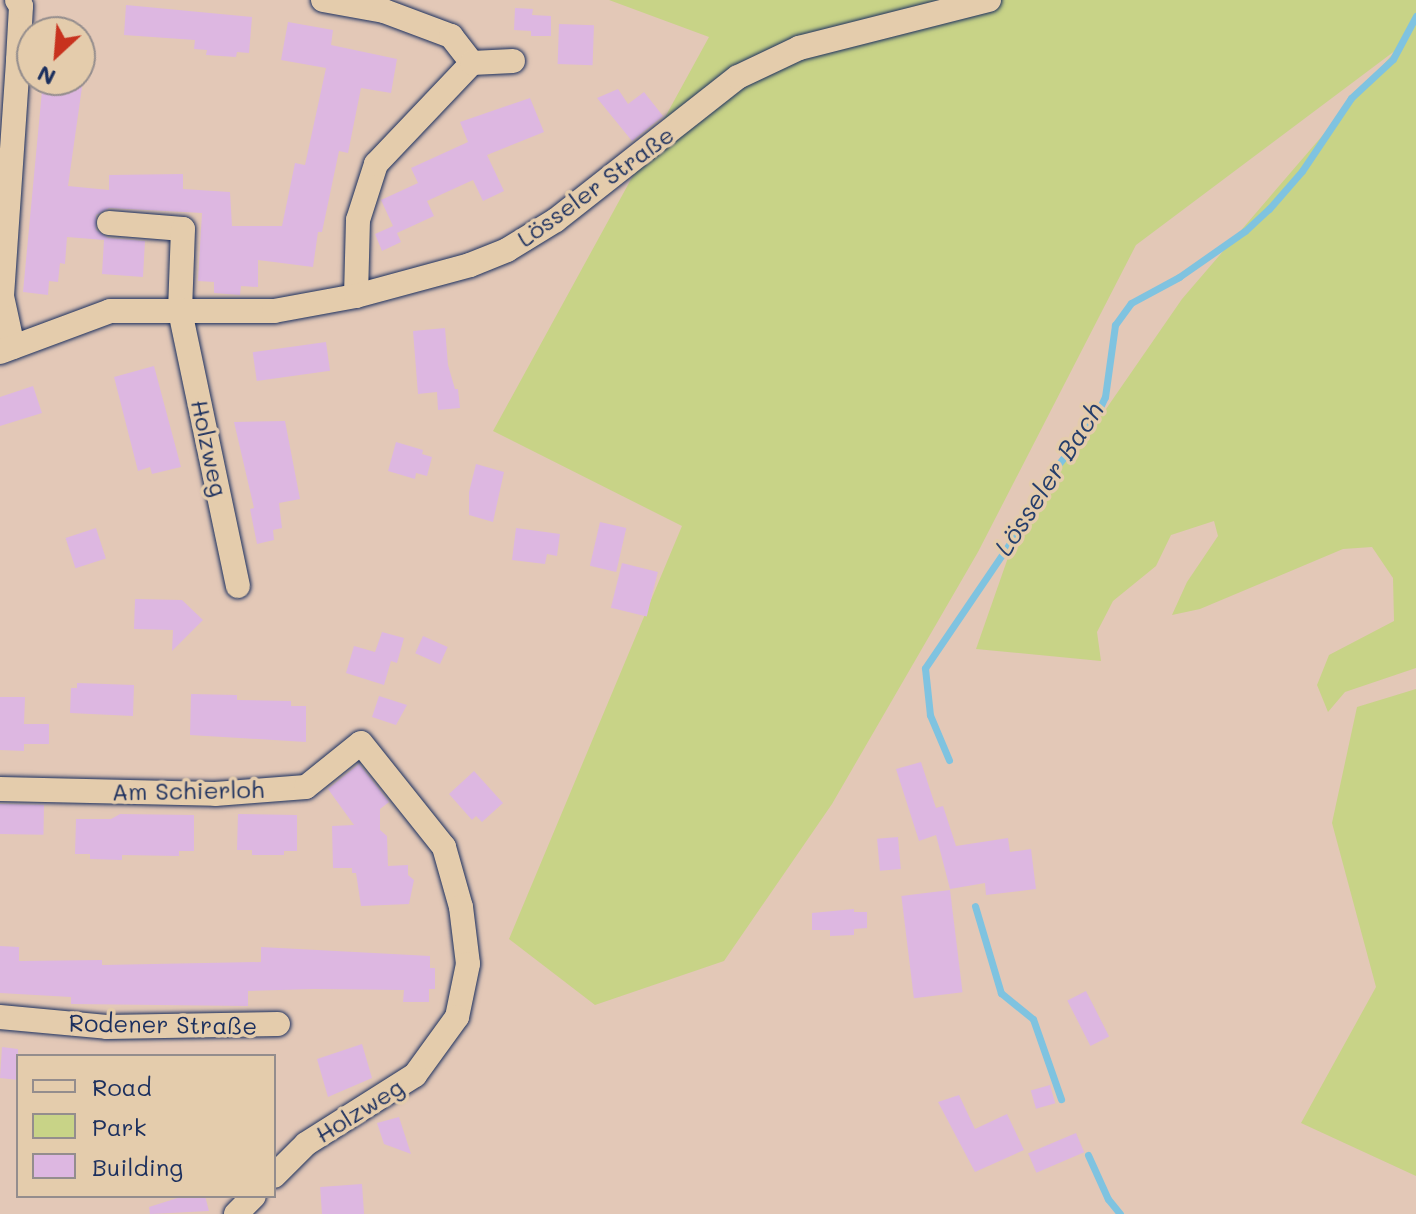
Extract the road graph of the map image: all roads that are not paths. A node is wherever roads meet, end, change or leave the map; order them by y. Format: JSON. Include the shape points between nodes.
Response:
{"nodes":[{"id":1,"x":17,"y":0,"type":"edge"},
{"id":2,"x":323,"y":0,"type":"edge"},
{"id":3,"x":989,"y":0,"type":"edge"},
{"id":4,"x":513,"y":61,"type":"dead end"},
{"id":5,"x":472,"y":63,"type":"junction"},
{"id":6,"x":4,"y":177,"type":"edge"},
{"id":7,"x":109,"y":223,"type":"dead end"},
{"id":8,"x":356,"y":296,"type":"junction"},
{"id":9,"x":180,"y":311,"type":"junction"},
{"id":10,"x":6,"y":350,"type":"edge"},
{"id":11,"x":238,"y":586,"type":"dead end"},
{"id":12,"x":361,"y":743,"type":"joint"},
{"id":13,"x":0,"y":789,"type":"edge"},
{"id":14,"x":0,"y":1017,"type":"edge"},
{"id":15,"x":278,"y":1024,"type":"dead end"},
{"id":16,"x":276,"y":1174,"type":"edge"},
{"id":17,"x":252,"y":1198,"type":"edge"},
{"id":18,"x":236,"y":1214,"type":"edge"}],
"edges":[{"from":1,"to":6,"type":"street","via":[[20,20]]},
{"from":2,"to":5,"type":"street","via":[[384,11],[451,36]]},
{"from":3,"to":8,"type":"street","name":"Lösseler Straße","via":[[787,54],[738,77],[609,182],[533,235],[470,265]]},
{"from":4,"to":5,"type":"street"},
{"from":5,"to":8,"type":"street","via":[[376,164],[358,220]]},
{"from":6,"to":10,"type":"street"},
{"from":7,"to":9,"type":"street","via":[[183,229]]},
{"from":8,"to":9,"type":"street","name":"Lösseler Straße","via":[[274,311]]},
{"from":9,"to":10,"type":"street","name":"Lösseler Straße","via":[[110,311]]},
{"from":9,"to":11,"type":"street","name":"Holzweg"},
{"from":12,"to":13,"type":"street","name":"Am Schierloh","via":[[306,787],[215,794]]},
{"from":12,"to":16,"type":"street","name":"Holzweg","via":[[444,847],[461,907],[468,964],[463,991],[457,1017],[415,1075],[306,1144]]},
{"from":14,"to":15,"type":"street","name":"Rodener Straße","via":[[107,1027]]},
{"from":17,"to":18,"type":"street"}]}
